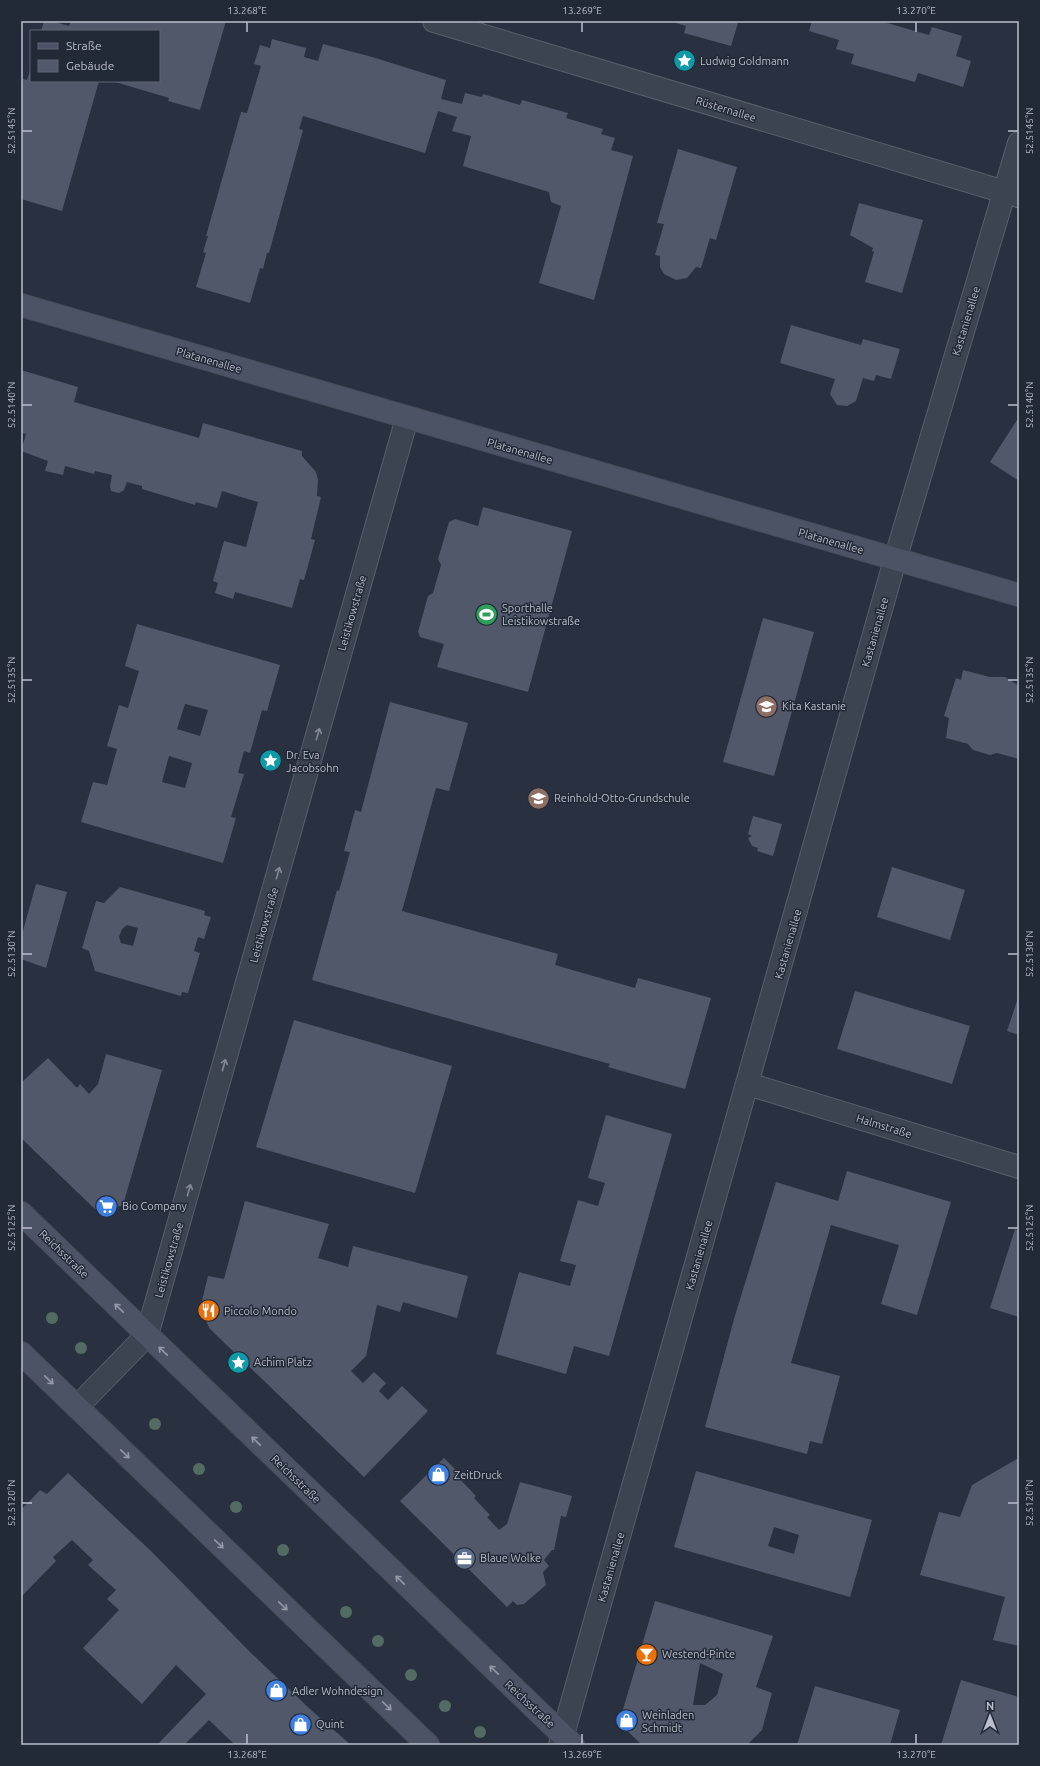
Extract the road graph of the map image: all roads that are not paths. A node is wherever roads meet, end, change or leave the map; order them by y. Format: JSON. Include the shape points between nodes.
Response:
{"nodes":[{"id":1,"x":434,"y":21,"type":"edge"},
{"id":2,"x":1019,"y":143,"type":"edge"},
{"id":3,"x":1012,"y":194,"type":"edge"},
{"id":4,"x":21,"y":305,"type":"edge"},
{"id":5,"x":407,"y":418,"type":"junction"},
{"id":6,"x":895,"y":560,"type":"junction"},
{"id":7,"x":1019,"y":595,"type":"edge"},
{"id":8,"x":748,"y":1084,"type":"junction"},
{"id":9,"x":1019,"y":1167,"type":"edge"},
{"id":10,"x":21,"y":1212,"type":"edge"},
{"id":11,"x":147,"y":1335,"type":"junction"},
{"id":12,"x":21,"y":1353,"type":"edge"},
{"id":13,"x":77,"y":1407,"type":"junction"},
{"id":14,"x":565,"y":1742,"type":"edge"},
{"id":15,"x":428,"y":1745,"type":"edge"}],
"edges":[{"from":1,"to":3,"type":"street","name":"Rüsternallee"},
{"from":2,"to":3,"type":"street","name":"Kastanienallee"},
{"from":3,"to":6,"type":"street","name":"Kastanienallee"},
{"from":4,"to":5,"type":"main road","name":"Platanenallee"},
{"from":5,"to":6,"type":"main road","name":"Platanenallee"},
{"from":11,"to":5,"type":"street","name":"Leistikowstraße","one_way":true},
{"from":6,"to":7,"type":"main road","name":"Platanenallee"},
{"from":6,"to":8,"type":"street","name":"Kastanienallee"},
{"from":8,"to":9,"type":"street","name":"Halmstraße"},
{"from":8,"to":14,"type":"street","name":"Kastanienallee"},
{"from":11,"to":10,"type":"main road","name":"Reichsstraße","one_way":true},
{"from":11,"to":13,"type":"street","name":"Leistikowstraße"},
{"from":14,"to":11,"type":"main road","name":"Reichsstraße","one_way":true},
{"from":12,"to":13,"type":"main road","one_way":true},
{"from":13,"to":15,"type":"main road","one_way":true}]}
